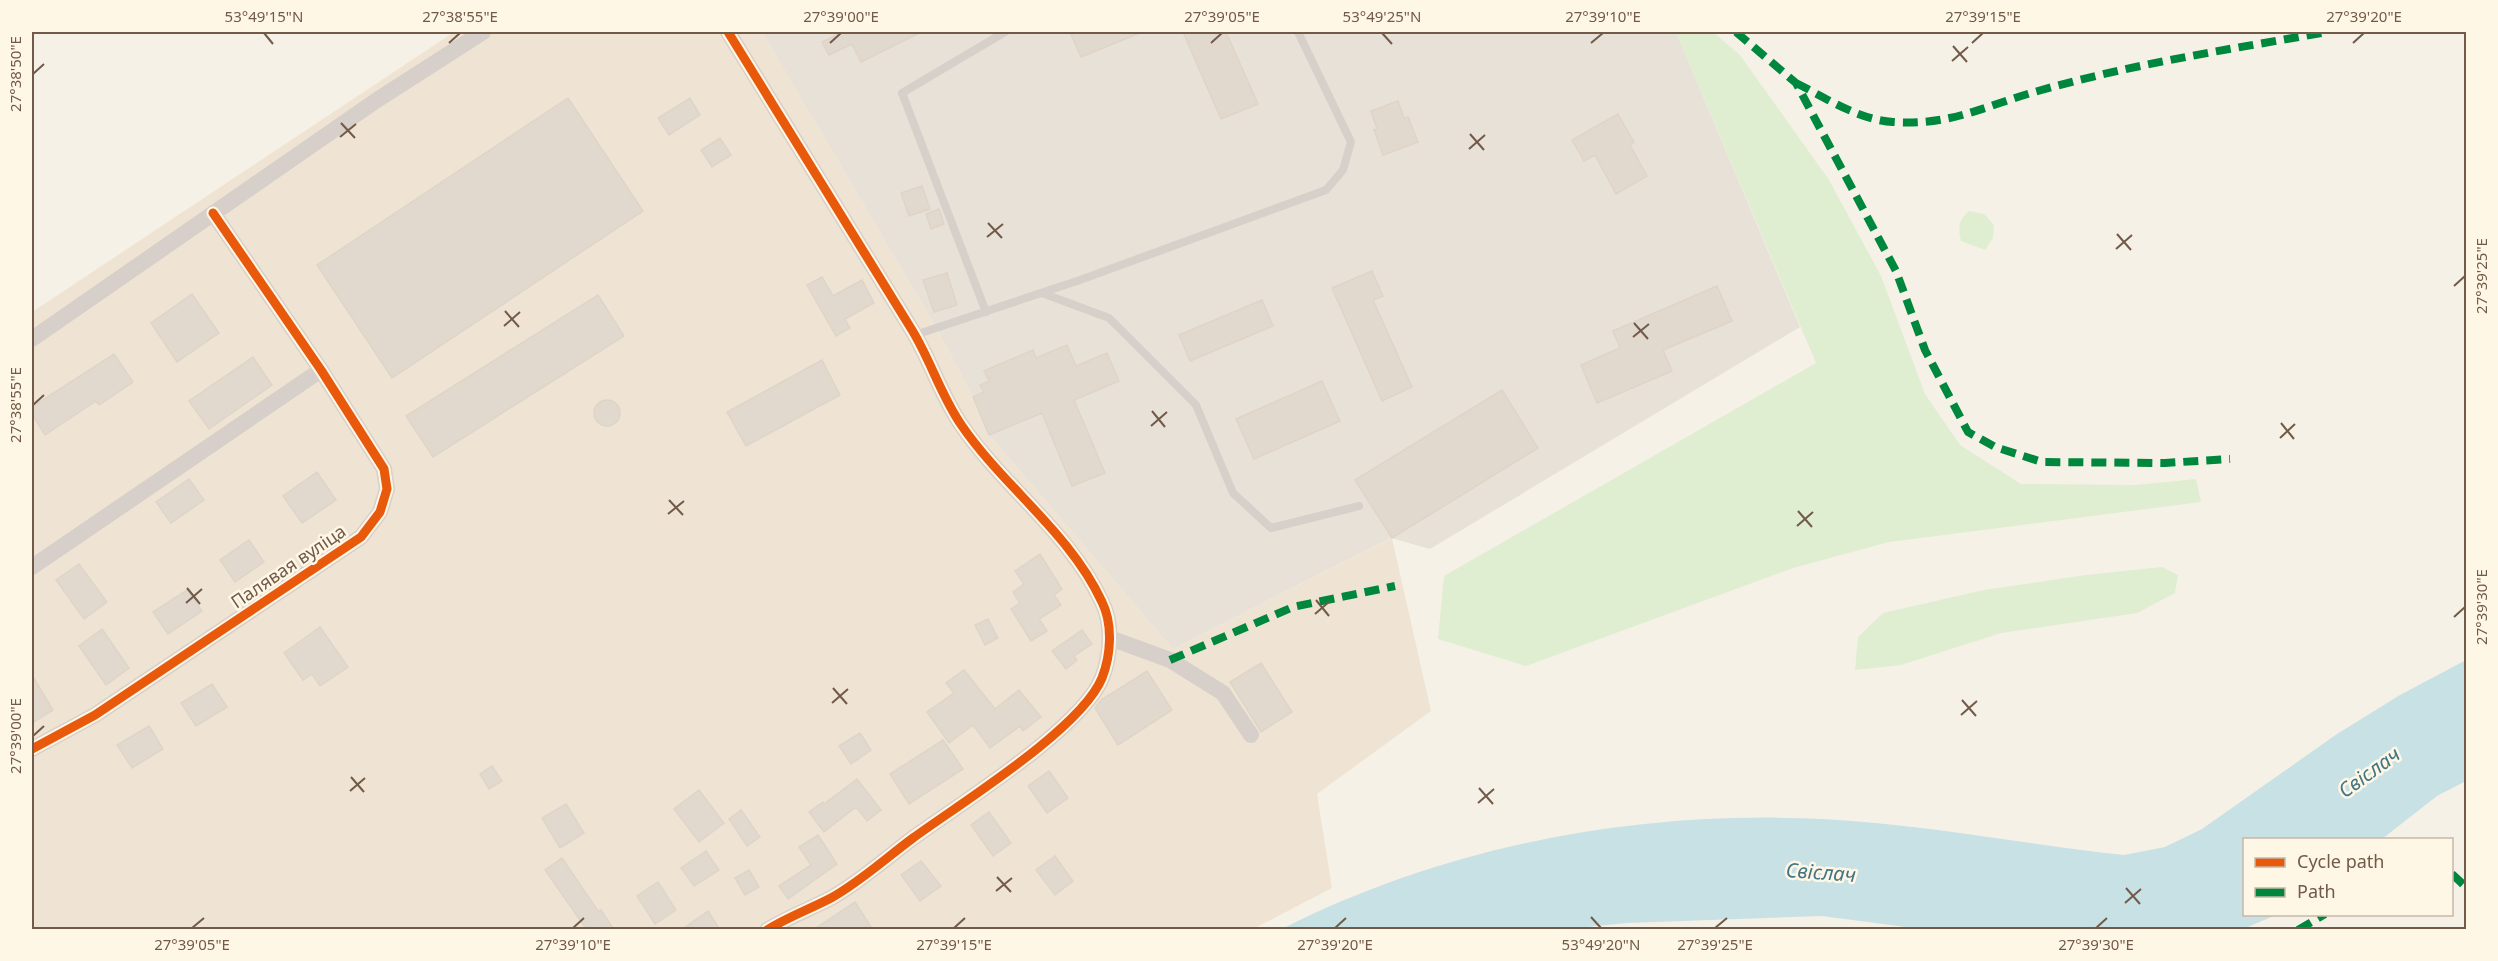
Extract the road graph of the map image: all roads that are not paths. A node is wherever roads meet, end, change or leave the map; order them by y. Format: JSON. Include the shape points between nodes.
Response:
{"nodes":[{"id":1,"x":483,"y":32,"type":"edge"},
{"id":2,"x":728,"y":32,"type":"edge"},
{"id":3,"x":1005,"y":32,"type":"edge"},
{"id":4,"x":1298,"y":32,"type":"edge"},
{"id":5,"x":213,"y":213,"type":"junction"},
{"id":6,"x":1042,"y":293,"type":"junction"},
{"id":7,"x":986,"y":312,"type":"junction"},
{"id":8,"x":915,"y":335,"type":"junction"},
{"id":9,"x":32,"y":339,"type":"edge"},
{"id":10,"x":321,"y":370,"type":"junction"},
{"id":11,"x":1359,"y":506,"type":"dead end"},
{"id":12,"x":32,"y":567,"type":"edge"},
{"id":13,"x":1110,"y":638,"type":"junction"},
{"id":14,"x":1251,"y":735,"type":"dead end"},
{"id":15,"x":32,"y":749,"type":"edge"},
{"id":16,"x":767,"y":930,"type":"edge"}],
"edges":[{"from":1,"to":5,"type":"street"},
{"from":2,"to":8,"type":"street"},
{"from":3,"to":7,"type":"lane","via":[[902,93]]},
{"from":4,"to":6,"type":"lane","via":[[1351,142],[1343,170],[1326,190]]},
{"from":5,"to":9,"type":"street"},
{"from":5,"to":10,"type":"street","name":"Палявая вуліца"},
{"from":6,"to":7,"type":"lane"},
{"from":6,"to":11,"type":"lane","via":[[1109,318],[1196,405],[1233,493],[1271,528]]},
{"from":7,"to":8,"type":"lane"},
{"from":8,"to":13,"type":"street","via":[[966,432],[1038,512],[1092,583],[1104,605]]},
{"from":10,"to":12,"type":"street"},
{"from":10,"to":15,"type":"street","name":"Палявая вуліца","via":[[384,469],[387,489],[380,512],[361,537],[95,715]]},
{"from":13,"to":14,"type":"street","via":[[1170,660],[1223,693]]},
{"from":13,"to":16,"type":"street","via":[[1101,679],[1071,719],[1023,759],[860,878]]}]}
